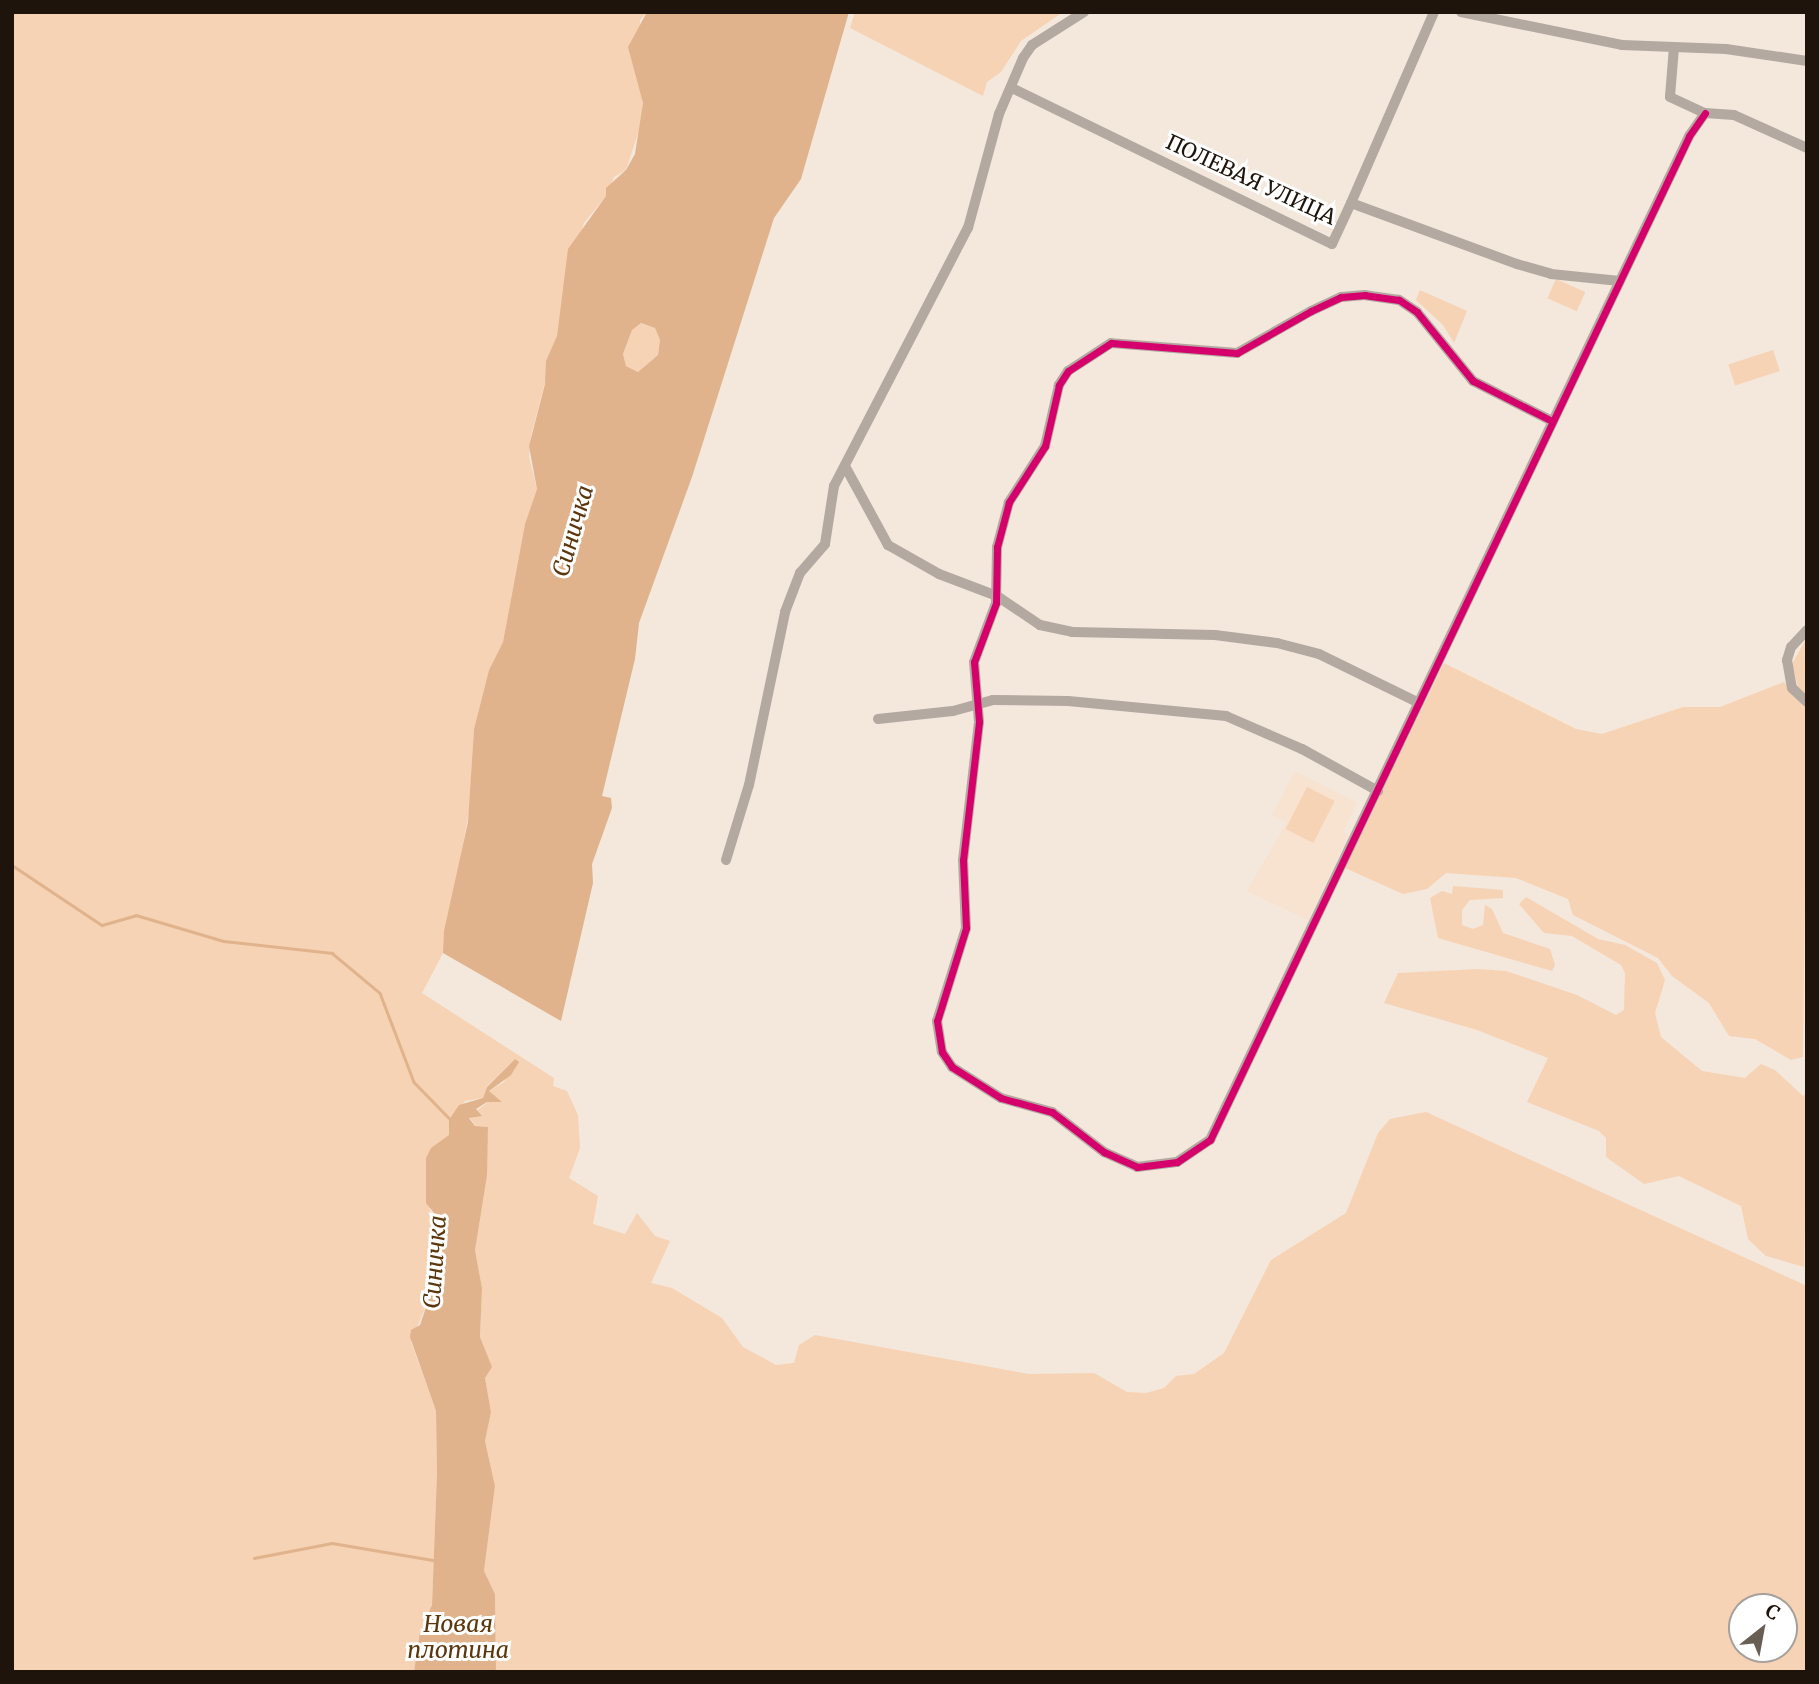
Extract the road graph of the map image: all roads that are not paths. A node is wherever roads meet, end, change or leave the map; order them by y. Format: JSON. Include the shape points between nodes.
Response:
{"nodes":[{"id":1,"x":1084,"y":12,"type":"edge"},
{"id":2,"x":1434,"y":12,"type":"edge"},
{"id":3,"x":1461,"y":12,"type":"edge"},
{"id":4,"x":1674,"y":47,"type":"junction"},
{"id":5,"x":1807,"y":61,"type":"edge"},
{"id":6,"x":1012,"y":88,"type":"junction"},
{"id":7,"x":1705,"y":113,"type":"junction"},
{"id":8,"x":1807,"y":148,"type":"edge"},
{"id":9,"x":1351,"y":203,"type":"junction"},
{"id":10,"x":1620,"y":281,"type":"junction"},
{"id":11,"x":1552,"y":421,"type":"junction"},
{"id":12,"x":846,"y":468,"type":"junction"},
{"id":13,"x":997,"y":596,"type":"junction"},
{"id":14,"x":1807,"y":630,"type":"edge"},
{"id":15,"x":1807,"y":702,"type":"edge"},
{"id":16,"x":1419,"y":703,"type":"junction"},
{"id":17,"x":977,"y":706,"type":"junction"},
{"id":18,"x":877,"y":719,"type":"dead end"},
{"id":19,"x":1378,"y":791,"type":"junction"},
{"id":20,"x":726,"y":860,"type":"dead end"}],
"edges":[{"from":1,"to":6,"type":"street","via":[[1032,45]]},
{"from":2,"to":9,"type":"street"},
{"from":3,"to":4,"type":"street","via":[[1622,45]]},
{"from":4,"to":5,"type":"street"},
{"from":4,"to":7,"type":"street","via":[[1670,97]]},
{"from":6,"to":9,"type":"street","name":"ПОЛЕВАЯ УЛИЦА","via":[[1332,244]]},
{"from":6,"to":12,"type":"street","via":[[999,114],[968,228]]},
{"from":7,"to":8,"type":"street","via":[[1724,112]]},
{"from":7,"to":10,"type":"street","via":[[1689,136]]},
{"from":9,"to":10,"type":"street","name":"ПОЛЕВАЯ УЛИЦА","via":[[1550,274]]},
{"from":10,"to":11,"type":"street"},
{"from":11,"to":13,"type":"street","via":[[1473,382],[1418,312],[1388,298],[1341,297],[1237,353],[1111,343],[1076,363],[1059,385],[1045,446],[1009,502],[997,547]]},
{"from":11,"to":16,"type":"street"},
{"from":12,"to":13,"type":"street","via":[[888,545],[939,573]]},
{"from":12,"to":20,"type":"street","via":[[834,486],[825,544],[800,573],[785,612],[749,785]]},
{"from":13,"to":16,"type":"street","via":[[1030,620],[1072,632],[1215,635],[1307,651]]},
{"from":13,"to":17,"type":"street","via":[[974,662]]},
{"from":14,"to":15,"type":"street","via":[[1791,647],[1787,660],[1792,688]]},
{"from":16,"to":19,"type":"street"},
{"from":17,"to":18,"type":"street"},
{"from":17,"to":19,"type":"street","via":[[993,700],[1068,701],[1235,717]]},
{"from":17,"to":19,"type":"street","via":[[963,860],[966,928],[939,1011],[942,1052],[952,1067],[993,1094],[1052,1112],[1104,1152],[1137,1167],[1177,1162],[1205,1146],[1215,1132]]}]}
